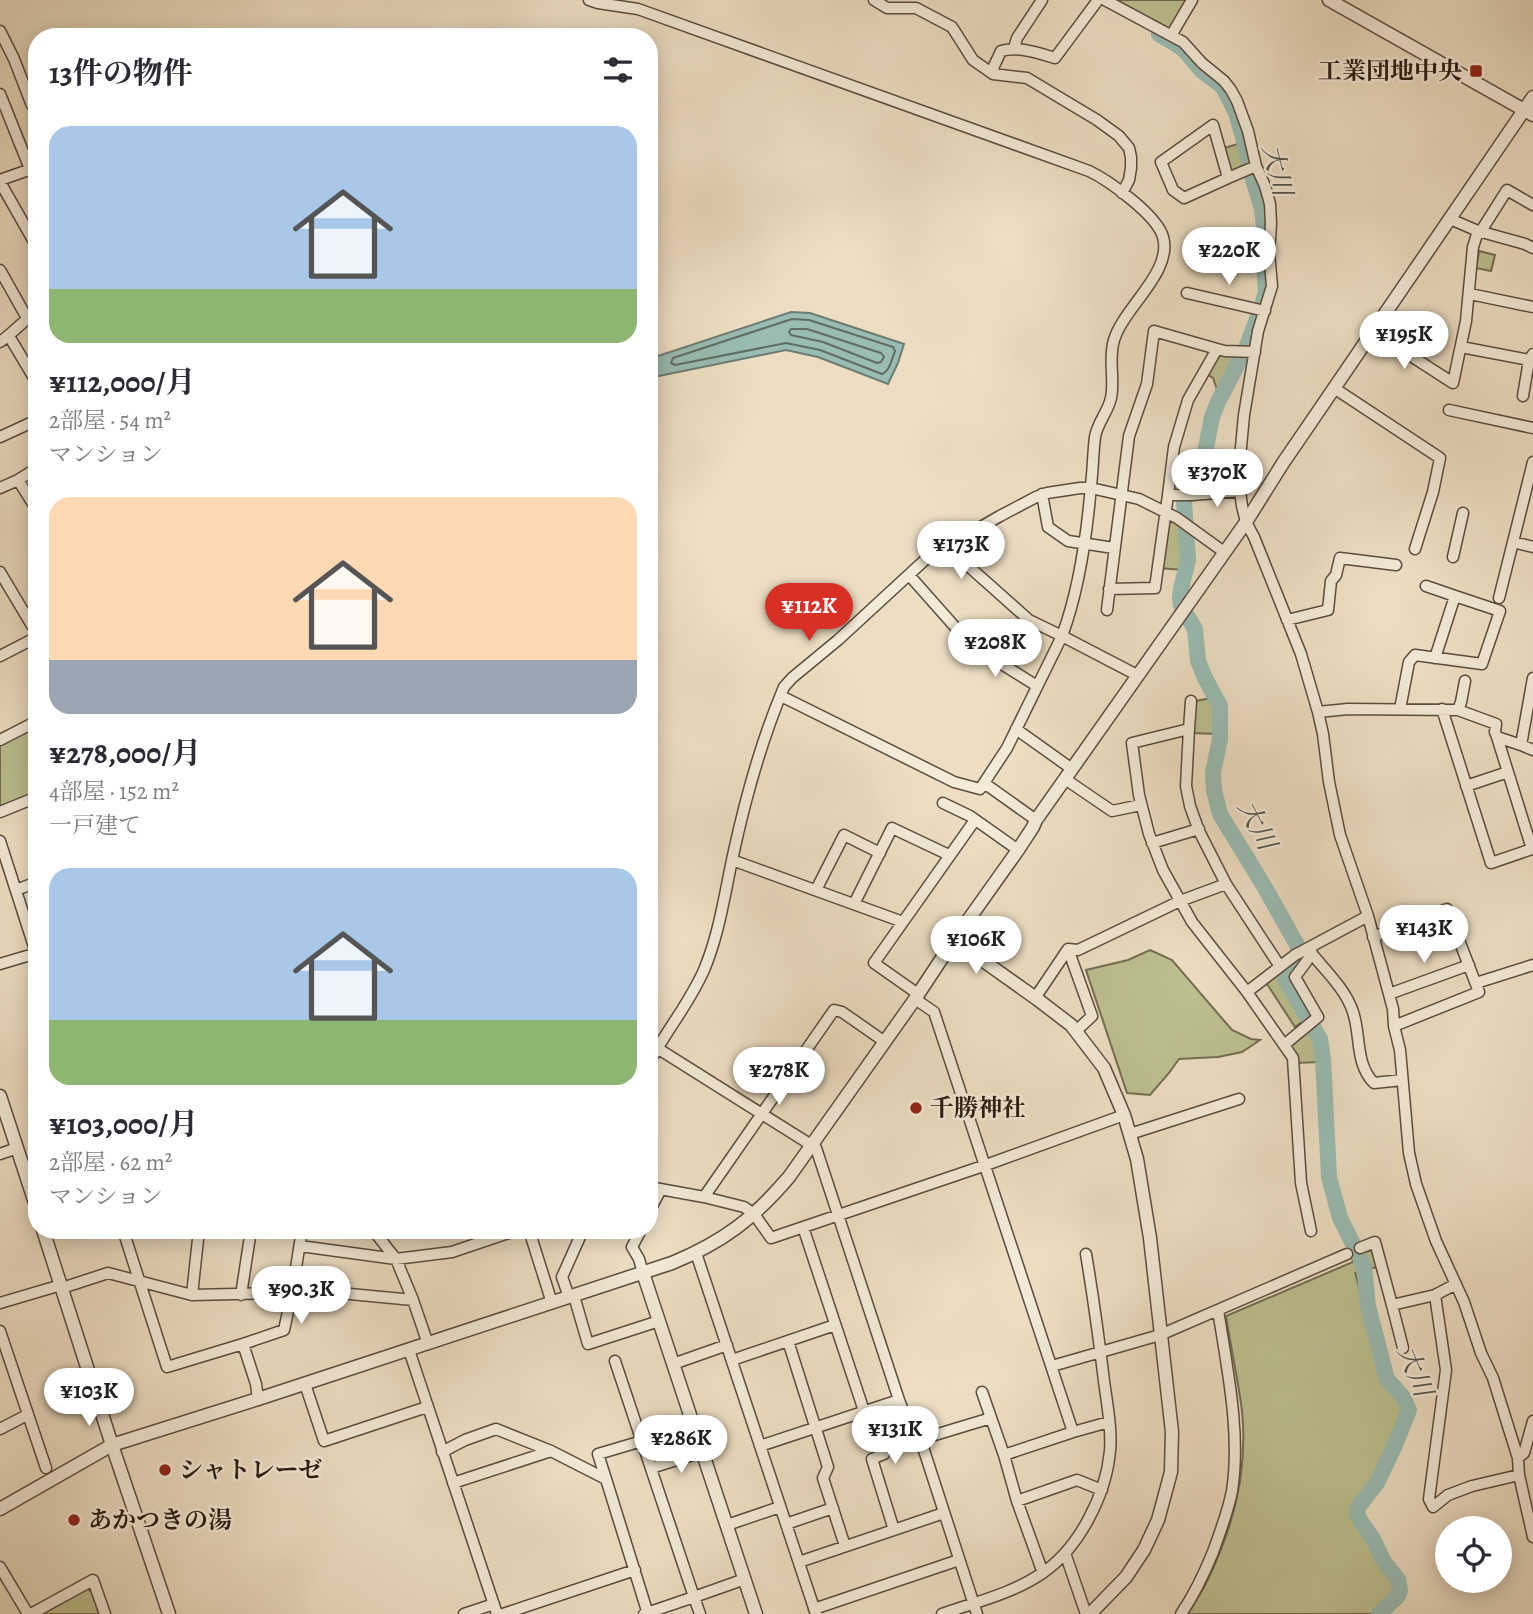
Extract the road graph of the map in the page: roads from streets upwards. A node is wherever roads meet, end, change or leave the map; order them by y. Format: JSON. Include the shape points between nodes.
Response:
{"nodes":[{"id":1,"x":589,"y":0,"type":"edge"},
{"id":2,"x":874,"y":0,"type":"edge"},
{"id":3,"x":1042,"y":0,"type":"edge"},
{"id":4,"x":1105,"y":0,"type":"edge"},
{"id":5,"x":1192,"y":0,"type":"edge"},
{"id":6,"x":1329,"y":0,"type":"edge"},
{"id":7,"x":1096,"y":3,"type":"edge"},
{"id":8,"x":918,"y":4,"type":"edge"},
{"id":9,"x":0,"y":31,"type":"edge"},
{"id":10,"x":1172,"y":34,"type":"junction"},
{"id":11,"x":1014,"y":48,"type":"junction"},
{"id":12,"x":993,"y":74,"type":"junction"},
{"id":13,"x":0,"y":94,"type":"edge"},
{"id":14,"x":28,"y":95,"type":"edge"},
{"id":15,"x":1533,"y":97,"type":"edge"},
{"id":16,"x":1529,"y":113,"type":"edge"},
{"id":17,"x":28,"y":157,"type":"edge"},
{"id":18,"x":1255,"y":166,"type":"junction"},
{"id":19,"x":28,"y":170,"type":"edge"},
{"id":20,"x":1228,"y":178,"type":"junction"},
{"id":21,"x":0,"y":181,"type":"edge"},
{"id":22,"x":1122,"y":193,"type":"junction"},
{"id":23,"x":1533,"y":205,"type":"edge"},
{"id":24,"x":1450,"y":219,"type":"junction"},
{"id":25,"x":28,"y":231,"type":"edge"},
{"id":26,"x":1479,"y":231,"type":"junction"},
{"id":27,"x":1533,"y":248,"type":"edge"},
{"id":28,"x":0,"y":270,"type":"edge"},
{"id":29,"x":1187,"y":293,"type":"dead end"},
{"id":30,"x":1470,"y":294,"type":"junction"},
{"id":31,"x":1533,"y":307,"type":"edge"},
{"id":32,"x":1265,"y":311,"type":"junction"},
{"id":33,"x":27,"y":318,"type":"joint"},
{"id":34,"x":1374,"y":332,"type":"junction"},
{"id":35,"x":4,"y":339,"type":"edge"},
{"id":36,"x":1461,"y":346,"type":"junction"},
{"id":37,"x":1217,"y":349,"type":"junction"},
{"id":38,"x":1248,"y":352,"type":"junction"},
{"id":39,"x":1531,"y":357,"type":"edge"},
{"id":40,"x":28,"y":371,"type":"edge"},
{"id":41,"x":1334,"y":388,"type":"junction"},
{"id":42,"x":1523,"y":396,"type":"dead end"},
{"id":43,"x":1449,"y":410,"type":"dead end"},
{"id":44,"x":28,"y":424,"type":"edge"},
{"id":45,"x":1533,"y":428,"type":"edge"},
{"id":46,"x":0,"y":437,"type":"edge"},
{"id":47,"x":1533,"y":462,"type":"edge"},
{"id":48,"x":28,"y":474,"type":"edge"},
{"id":49,"x":18,"y":480,"type":"junction"},
{"id":50,"x":2,"y":484,"type":"edge"},
{"id":51,"x":1091,"y":488,"type":"junction"},
{"id":52,"x":1240,"y":491,"type":"junction"},
{"id":53,"x":1042,"y":494,"type":"junction"},
{"id":54,"x":1122,"y":494,"type":"junction"},
{"id":55,"x":1172,"y":495,"type":"junction"},
{"id":56,"x":28,"y":496,"type":"edge"},
{"id":57,"x":1166,"y":512,"type":"junction"},
{"id":58,"x":1462,"y":513,"type":"dead end"},
{"id":59,"x":1245,"y":522,"type":"junction"},
{"id":60,"x":1513,"y":542,"type":"junction"},
{"id":61,"x":1083,"y":544,"type":"junction"},
{"id":62,"x":947,"y":547,"type":"junction"},
{"id":63,"x":1533,"y":547,"type":"edge"},
{"id":64,"x":1114,"y":548,"type":"junction"},
{"id":65,"x":1415,"y":549,"type":"dead end"},
{"id":66,"x":1224,"y":552,"type":"junction"},
{"id":67,"x":1453,"y":557,"type":"dead end"},
{"id":68,"x":1396,"y":565,"type":"dead end"},
{"id":69,"x":0,"y":572,"type":"edge"},
{"id":70,"x":909,"y":575,"type":"junction"},
{"id":71,"x":1426,"y":586,"type":"dead end"},
{"id":72,"x":1109,"y":589,"type":"junction"},
{"id":73,"x":1455,"y":596,"type":"junction"},
{"id":74,"x":1499,"y":598,"type":"dead end"},
{"id":75,"x":1107,"y":610,"type":"dead end"},
{"id":76,"x":28,"y":620,"type":"edge"},
{"id":77,"x":1287,"y":620,"type":"junction"},
{"id":78,"x":1062,"y":636,"type":"junction"},
{"id":79,"x":28,"y":640,"type":"edge"},
{"id":80,"x":0,"y":656,"type":"edge"},
{"id":81,"x":1435,"y":658,"type":"junction"},
{"id":82,"x":1137,"y":675,"type":"junction"},
{"id":83,"x":1533,"y":678,"type":"edge"},
{"id":84,"x":1465,"y":681,"type":"dead end"},
{"id":85,"x":1037,"y":686,"type":"junction"},
{"id":86,"x":781,"y":696,"type":"junction"},
{"id":87,"x":1191,"y":701,"type":"dead end"},
{"id":88,"x":1399,"y":709,"type":"junction"},
{"id":89,"x":1442,"y":709,"type":"junction"},
{"id":90,"x":1458,"y":710,"type":"junction"},
{"id":91,"x":1318,"y":712,"type":"junction"},
{"id":92,"x":28,"y":726,"type":"edge"},
{"id":93,"x":1016,"y":729,"type":"junction"},
{"id":94,"x":1189,"y":729,"type":"junction"},
{"id":95,"x":1497,"y":737,"type":"junction"},
{"id":96,"x":0,"y":740,"type":"edge"},
{"id":97,"x":1521,"y":745,"type":"junction"},
{"id":98,"x":1533,"y":751,"type":"edge"},
{"id":99,"x":1508,"y":772,"type":"junction"},
{"id":100,"x":1069,"y":774,"type":"junction"},
{"id":101,"x":984,"y":783,"type":"junction"},
{"id":102,"x":1466,"y":786,"type":"junction"},
{"id":103,"x":28,"y":801,"type":"edge"},
{"id":104,"x":943,"y":803,"type":"dead end"},
{"id":105,"x":1141,"y":804,"type":"junction"},
{"id":106,"x":0,"y":812,"type":"edge"},
{"id":107,"x":975,"y":820,"type":"junction"},
{"id":108,"x":1036,"y":820,"type":"junction"},
{"id":109,"x":1199,"y":829,"type":"junction"},
{"id":110,"x":0,"y":841,"type":"edge"},
{"id":111,"x":1152,"y":843,"type":"junction"},
{"id":112,"x":1018,"y":850,"type":"junction"},
{"id":113,"x":880,"y":853,"type":"junction"},
{"id":114,"x":949,"y":855,"type":"junction"},
{"id":115,"x":732,"y":860,"type":"junction"},
{"id":116,"x":1226,"y":884,"type":"junction"},
{"id":117,"x":28,"y":885,"type":"edge"},
{"id":118,"x":16,"y":890,"type":"junction"},
{"id":119,"x":816,"y":890,"type":"junction"},
{"id":120,"x":1180,"y":901,"type":"junction"},
{"id":121,"x":854,"y":904,"type":"junction"},
{"id":122,"x":1368,"y":916,"type":"junction"},
{"id":123,"x":903,"y":922,"type":"junction"},
{"id":124,"x":28,"y":928,"type":"edge"},
{"id":125,"x":1373,"y":937,"type":"junction"},
{"id":126,"x":954,"y":940,"type":"junction"},
{"id":127,"x":1068,"y":949,"type":"junction"},
{"id":128,"x":1311,"y":950,"type":"junction"},
{"id":129,"x":28,"y":956,"type":"edge"},
{"id":130,"x":0,"y":964,"type":"edge"},
{"id":131,"x":1279,"y":965,"type":"junction"},
{"id":132,"x":1469,"y":965,"type":"junction"},
{"id":133,"x":1533,"y":965,"type":"edge"},
{"id":134,"x":1476,"y":983,"type":"junction"},
{"id":135,"x":1247,"y":992,"type":"junction"},
{"id":136,"x":1389,"y":994,"type":"junction"},
{"id":137,"x":916,"y":996,"type":"junction"},
{"id":138,"x":1035,"y":998,"type":"junction"},
{"id":139,"x":1394,"y":1026,"type":"junction"},
{"id":140,"x":1076,"y":1031,"type":"junction"},
{"id":141,"x":885,"y":1042,"type":"junction"},
{"id":142,"x":1284,"y":1045,"type":"junction"},
{"id":143,"x":658,"y":1047,"type":"edge"},
{"id":144,"x":658,"y":1049,"type":"edge"},
{"id":145,"x":1402,"y":1080,"type":"junction"},
{"id":146,"x":0,"y":1096,"type":"edge"},
{"id":147,"x":1239,"y":1099,"type":"dead end"},
{"id":148,"x":762,"y":1114,"type":"junction"},
{"id":149,"x":1124,"y":1115,"type":"junction"},
{"id":150,"x":1130,"y":1134,"type":"junction"},
{"id":151,"x":812,"y":1146,"type":"junction"},
{"id":152,"x":17,"y":1148,"type":"junction"},
{"id":153,"x":0,"y":1154,"type":"edge"},
{"id":154,"x":986,"y":1165,"type":"junction"},
{"id":155,"x":28,"y":1174,"type":"edge"},
{"id":156,"x":658,"y":1189,"type":"edge"},
{"id":157,"x":704,"y":1197,"type":"junction"},
{"id":158,"x":754,"y":1214,"type":"junction"},
{"id":159,"x":839,"y":1215,"type":"junction"},
{"id":160,"x":803,"y":1227,"type":"junction"},
{"id":161,"x":1311,"y":1231,"type":"dead end"},
{"id":162,"x":46,"y":1239,"type":"edge"},
{"id":163,"x":126,"y":1239,"type":"edge"},
{"id":164,"x":198,"y":1239,"type":"edge"},
{"id":165,"x":250,"y":1239,"type":"edge"},
{"id":166,"x":301,"y":1239,"type":"edge"},
{"id":167,"x":380,"y":1239,"type":"edge"},
{"id":168,"x":490,"y":1239,"type":"edge"},
{"id":169,"x":532,"y":1239,"type":"edge"},
{"id":170,"x":579,"y":1239,"type":"edge"},
{"id":171,"x":636,"y":1239,"type":"edge"},
{"id":172,"x":300,"y":1246,"type":"junction"},
{"id":173,"x":1360,"y":1248,"type":"dead end"},
{"id":174,"x":696,"y":1253,"type":"junction"},
{"id":175,"x":1086,"y":1254,"type":"dead end"},
{"id":176,"x":1347,"y":1254,"type":"dead end"},
{"id":177,"x":396,"y":1259,"type":"junction"},
{"id":178,"x":643,"y":1273,"type":"junction"},
{"id":179,"x":140,"y":1282,"type":"junction"},
{"id":180,"x":1456,"y":1284,"type":"junction"},
{"id":181,"x":61,"y":1286,"type":"junction"},
{"id":182,"x":292,"y":1293,"type":"junction"},
{"id":183,"x":241,"y":1294,"type":"junction"},
{"id":184,"x":1435,"y":1294,"type":"junction"},
{"id":185,"x":192,"y":1295,"type":"junction"},
{"id":186,"x":571,"y":1296,"type":"junction"},
{"id":187,"x":413,"y":1300,"type":"junction"},
{"id":188,"x":0,"y":1303,"type":"edge"},
{"id":189,"x":552,"y":1303,"type":"junction"},
{"id":190,"x":1392,"y":1305,"type":"junction"},
{"id":191,"x":1218,"y":1310,"type":"junction"},
{"id":192,"x":659,"y":1321,"type":"junction"},
{"id":193,"x":835,"y":1325,"type":"junction"},
{"id":194,"x":0,"y":1331,"type":"edge"},
{"id":195,"x":1160,"y":1335,"type":"junction"},
{"id":196,"x":788,"y":1341,"type":"junction"},
{"id":197,"x":243,"y":1344,"type":"junction"},
{"id":198,"x":428,"y":1344,"type":"junction"},
{"id":199,"x":727,"y":1345,"type":"junction"},
{"id":200,"x":1403,"y":1349,"type":"dead end"},
{"id":201,"x":409,"y":1350,"type":"junction"},
{"id":202,"x":1101,"y":1352,"type":"junction"},
{"id":203,"x":732,"y":1360,"type":"junction"},
{"id":204,"x":615,"y":1361,"type":"dead end"},
{"id":205,"x":673,"y":1364,"type":"junction"},
{"id":206,"x":5,"y":1365,"type":"edge"},
{"id":207,"x":1052,"y":1366,"type":"junction"},
{"id":208,"x":305,"y":1384,"type":"junction"},
{"id":209,"x":982,"y":1392,"type":"dead end"},
{"id":210,"x":258,"y":1399,"type":"junction"},
{"id":211,"x":899,"y":1400,"type":"junction"},
{"id":212,"x":427,"y":1407,"type":"junction"},
{"id":213,"x":866,"y":1410,"type":"junction"},
{"id":214,"x":27,"y":1415,"type":"junction"},
{"id":215,"x":991,"y":1418,"type":"junction"},
{"id":216,"x":1109,"y":1422,"type":"junction"},
{"id":217,"x":1533,"y":1422,"type":"edge"},
{"id":218,"x":815,"y":1427,"type":"junction"},
{"id":219,"x":0,"y":1429,"type":"edge"},
{"id":220,"x":1073,"y":1432,"type":"junction"},
{"id":221,"x":642,"y":1441,"type":"junction"},
{"id":222,"x":921,"y":1441,"type":"junction"},
{"id":223,"x":111,"y":1445,"type":"junction"},
{"id":224,"x":760,"y":1446,"type":"junction"},
{"id":225,"x":551,"y":1451,"type":"junction"},
{"id":226,"x":442,"y":1452,"type":"junction"},
{"id":227,"x":702,"y":1452,"type":"junction"},
{"id":228,"x":1004,"y":1455,"type":"junction"},
{"id":229,"x":1518,"y":1458,"type":"junction"},
{"id":230,"x":46,"y":1468,"type":"dead end"},
{"id":231,"x":651,"y":1468,"type":"junction"},
{"id":232,"x":1519,"y":1475,"type":"junction"},
{"id":233,"x":606,"y":1479,"type":"junction"},
{"id":234,"x":453,"y":1483,"type":"junction"},
{"id":235,"x":1101,"y":1490,"type":"junction"},
{"id":236,"x":1017,"y":1500,"type":"junction"},
{"id":237,"x":780,"y":1507,"type":"junction"},
{"id":238,"x":0,"y":1508,"type":"edge"},
{"id":239,"x":833,"y":1508,"type":"junction"},
{"id":240,"x":944,"y":1513,"type":"junction"},
{"id":241,"x":786,"y":1524,"type":"junction"},
{"id":242,"x":727,"y":1525,"type":"junction"},
{"id":243,"x":894,"y":1530,"type":"junction"},
{"id":244,"x":1533,"y":1537,"type":"edge"},
{"id":245,"x":845,"y":1546,"type":"junction"},
{"id":246,"x":1065,"y":1553,"type":"junction"},
{"id":247,"x":960,"y":1560,"type":"junction"},
{"id":248,"x":799,"y":1562,"type":"junction"},
{"id":249,"x":1,"y":1570,"type":"edge"},
{"id":250,"x":635,"y":1570,"type":"junction"},
{"id":251,"x":1043,"y":1573,"type":"junction"},
{"id":252,"x":745,"y":1580,"type":"junction"},
{"id":253,"x":694,"y":1597,"type":"junction"},
{"id":254,"x":496,"y":1609,"type":"edge"},
{"id":255,"x":975,"y":1609,"type":"edge"},
{"id":256,"x":815,"y":1611,"type":"edge"},
{"id":257,"x":29,"y":1614,"type":"edge"},
{"id":258,"x":105,"y":1614,"type":"edge"},
{"id":259,"x":169,"y":1614,"type":"edge"},
{"id":260,"x":464,"y":1614,"type":"edge"},
{"id":261,"x":503,"y":1614,"type":"edge"},
{"id":262,"x":647,"y":1614,"type":"edge"},
{"id":263,"x":700,"y":1614,"type":"edge"},
{"id":264,"x":756,"y":1614,"type":"edge"},
{"id":265,"x":942,"y":1614,"type":"edge"},
{"id":266,"x":1088,"y":1614,"type":"edge"},
{"id":267,"x":1181,"y":1614,"type":"edge"}],
"edges":[{"from":1,"to":22,"type":"street","via":[[638,9],[1076,166]]},
{"from":2,"to":8,"type":"street","via":[[887,8]]},
{"from":3,"to":11,"type":"street"},
{"from":4,"to":10,"type":"street"},
{"from":5,"to":10,"type":"street"},
{"from":6,"to":16,"type":"street"},
{"from":7,"to":11,"type":"street","via":[[1055,58]]},
{"from":8,"to":12,"type":"street","via":[[952,27],[973,60]]},
{"from":9,"to":14,"type":"street"},
{"from":10,"to":18,"type":"street","via":[[1231,90],[1248,131]]},
{"from":11,"to":12,"type":"street","via":[[1001,51]]},
{"from":12,"to":22,"type":"street","via":[[1027,78],[1119,136],[1131,157],[1129,180]]},
{"from":13,"to":17,"type":"street"},
{"from":15,"to":16,"type":"street"},
{"from":16,"to":24,"type":"street"},
{"from":18,"to":20,"type":"street"},
{"from":18,"to":32,"type":"street","via":[[1270,204],[1272,286]]},
{"from":19,"to":21,"type":"street"},
{"from":20,"to":20,"type":"street","via":[[1184,198],[1172,190],[1161,162],[1213,125]]},
{"from":21,"to":25,"type":"street"},
{"from":22,"to":51,"type":"street","via":[[1159,227],[1163,256],[1115,338],[1111,398],[1095,435]]},
{"from":23,"to":26,"type":"street","via":[[1507,190]]},
{"from":24,"to":26,"type":"street"},
{"from":24,"to":34,"type":"street"},
{"from":26,"to":27,"type":"street"},
{"from":26,"to":30,"type":"street","via":[[1473,247]]},
{"from":28,"to":33,"type":"street"},
{"from":29,"to":32,"type":"street"},
{"from":30,"to":31,"type":"street"},
{"from":30,"to":36,"type":"street"},
{"from":32,"to":38,"type":"street"},
{"from":33,"to":35,"type":"street"},
{"from":34,"to":36,"type":"street","via":[[1453,383]]},
{"from":34,"to":41,"type":"street"},
{"from":35,"to":40,"type":"street"},
{"from":36,"to":39,"type":"street"},
{"from":37,"to":38,"type":"street"},
{"from":37,"to":54,"type":"street","via":[[1154,331],[1147,384],[1129,436]]},
{"from":37,"to":55,"type":"street","via":[[1188,400],[1174,447]]},
{"from":38,"to":52,"type":"street"},
{"from":39,"to":42,"type":"street"},
{"from":41,"to":59,"type":"street"},
{"from":41,"to":65,"type":"street","via":[[1440,458]]},
{"from":43,"to":45,"type":"street"},
{"from":44,"to":46,"type":"street"},
{"from":47,"to":60,"type":"street"},
{"from":48,"to":49,"type":"street"},
{"from":49,"to":50,"type":"street"},
{"from":49,"to":56,"type":"street"},
{"from":51,"to":53,"type":"street"},
{"from":51,"to":54,"type":"street"},
{"from":51,"to":61,"type":"street"},
{"from":52,"to":55,"type":"street"},
{"from":52,"to":59,"type":"street"},
{"from":53,"to":61,"type":"street","via":[[1048,527],[1068,541]]},
{"from":53,"to":62,"type":"street"},
{"from":54,"to":57,"type":"street"},
{"from":54,"to":64,"type":"street"},
{"from":55,"to":57,"type":"street"},
{"from":57,"to":66,"type":"street"},
{"from":57,"to":72,"type":"street","via":[[1155,588]]},
{"from":58,"to":67,"type":"street"},
{"from":59,"to":66,"type":"street"},
{"from":59,"to":77,"type":"street"},
{"from":60,"to":63,"type":"street"},
{"from":60,"to":74,"type":"street"},
{"from":61,"to":64,"type":"street"},
{"from":61,"to":78,"type":"street","via":[[1075,595]]},
{"from":62,"to":70,"type":"street"},
{"from":62,"to":78,"type":"street","via":[[1029,620]]},
{"from":64,"to":72,"type":"street"},
{"from":66,"to":82,"type":"street"},
{"from":68,"to":77,"type":"street","via":[[1339,558],[1328,610]]},
{"from":69,"to":76,"type":"street"},
{"from":70,"to":85,"type":"street","via":[[971,645]]},
{"from":70,"to":86,"type":"street","via":[[792,678]]},
{"from":71,"to":73,"type":"street"},
{"from":72,"to":75,"type":"street"},
{"from":73,"to":81,"type":"street"},
{"from":73,"to":81,"type":"street","via":[[1500,611],[1482,664]]},
{"from":77,"to":91,"type":"street"},
{"from":78,"to":82,"type":"street"},
{"from":78,"to":85,"type":"street"},
{"from":79,"to":80,"type":"street"},
{"from":81,"to":88,"type":"street","via":[[1415,655],[1409,662]]},
{"from":82,"to":100,"type":"street"},
{"from":83,"to":97,"type":"street"},
{"from":84,"to":90,"type":"street"},
{"from":85,"to":93,"type":"street"},
{"from":86,"to":101,"type":"street","via":[[954,782],[976,789]]},
{"from":86,"to":115,"type":"street","via":[[745,803]]},
{"from":87,"to":94,"type":"street"},
{"from":88,"to":89,"type":"street"},
{"from":88,"to":91,"type":"street"},
{"from":89,"to":90,"type":"street"},
{"from":89,"to":102,"type":"street"},
{"from":90,"to":95,"type":"street","via":[[1496,724]]},
{"from":91,"to":122,"type":"street","via":[[1340,835]]},
{"from":92,"to":96,"type":"street"},
{"from":93,"to":100,"type":"street"},
{"from":93,"to":101,"type":"street"},
{"from":94,"to":105,"type":"street","via":[[1132,743]]},
{"from":94,"to":109,"type":"street","via":[[1186,786]]},
{"from":95,"to":97,"type":"street"},
{"from":95,"to":99,"type":"street"},
{"from":97,"to":98,"type":"street"},
{"from":99,"to":102,"type":"street"},
{"from":99,"to":102,"type":"street","via":[[1532,849],[1491,863]]},
{"from":100,"to":105,"type":"street","via":[[1112,811]]},
{"from":100,"to":108,"type":"street"},
{"from":101,"to":108,"type":"street"},
{"from":103,"to":106,"type":"street"},
{"from":104,"to":107,"type":"street"},
{"from":105,"to":111,"type":"street"},
{"from":107,"to":112,"type":"street"},
{"from":107,"to":114,"type":"street"},
{"from":108,"to":112,"type":"street"},
{"from":109,"to":111,"type":"street"},
{"from":109,"to":116,"type":"street"},
{"from":110,"to":118,"type":"street"},
{"from":111,"to":120,"type":"street"},
{"from":112,"to":126,"type":"street"},
{"from":113,"to":114,"type":"street","via":[[892,828]]},
{"from":113,"to":119,"type":"street","via":[[844,835]]},
{"from":113,"to":121,"type":"street"},
{"from":114,"to":123,"type":"street"},
{"from":115,"to":119,"type":"street"},
{"from":115,"to":143,"type":"street","via":[[704,969]]},
{"from":116,"to":120,"type":"street"},
{"from":116,"to":131,"type":"street"},
{"from":117,"to":118,"type":"street"},
{"from":118,"to":124,"type":"street"},
{"from":119,"to":121,"type":"street"},
{"from":120,"to":127,"type":"street","via":[[1078,950]]},
{"from":120,"to":135,"type":"street"},
{"from":121,"to":123,"type":"street"},
{"from":122,"to":125,"type":"street"},
{"from":122,"to":128,"type":"street"},
{"from":123,"to":137,"type":"street","via":[[874,963]]},
{"from":125,"to":132,"type":"street","via":[[1447,909]]},
{"from":125,"to":136,"type":"street"},
{"from":126,"to":137,"type":"street"},
{"from":126,"to":138,"type":"street"},
{"from":127,"to":138,"type":"street"},
{"from":127,"to":140,"type":"street","via":[[1092,1016]]},
{"from":128,"to":131,"type":"street"},
{"from":128,"to":142,"type":"street","via":[[1295,977],[1318,1017]]},
{"from":128,"to":145,"type":"street","via":[[1347,998],[1369,1078],[1374,1083]]},
{"from":129,"to":130,"type":"street"},
{"from":131,"to":135,"type":"street"},
{"from":132,"to":134,"type":"street"},
{"from":132,"to":136,"type":"street"},
{"from":133,"to":134,"type":"street"},
{"from":134,"to":139,"type":"street","via":[[1479,992]]},
{"from":135,"to":142,"type":"street"},
{"from":136,"to":139,"type":"street"},
{"from":137,"to":141,"type":"street"},
{"from":137,"to":154,"type":"street","via":[[934,1012]]},
{"from":138,"to":140,"type":"street"},
{"from":139,"to":145,"type":"street"},
{"from":140,"to":149,"type":"street","via":[[1104,1068]]},
{"from":141,"to":148,"type":"street","via":[[835,1010]]},
{"from":141,"to":151,"type":"street"},
{"from":142,"to":161,"type":"street","via":[[1293,1058],[1301,1183]]},
{"from":144,"to":148,"type":"street"},
{"from":145,"to":180,"type":"street","via":[[1416,1184]]},
{"from":146,"to":152,"type":"street"},
{"from":147,"to":150,"type":"street"},
{"from":148,"to":151,"type":"street"},
{"from":148,"to":157,"type":"street"},
{"from":149,"to":150,"type":"street"},
{"from":149,"to":154,"type":"street"},
{"from":150,"to":195,"type":"street","via":[[1150,1238]]},
{"from":151,"to":158,"type":"street"},
{"from":151,"to":159,"type":"street"},
{"from":152,"to":153,"type":"street"},
{"from":152,"to":155,"type":"street"},
{"from":154,"to":159,"type":"street"},
{"from":154,"to":207,"type":"street"},
{"from":156,"to":157,"type":"street"},
{"from":157,"to":158,"type":"street"},
{"from":158,"to":160,"type":"street","via":[[771,1238]]},
{"from":158,"to":174,"type":"street"},
{"from":159,"to":160,"type":"street"},
{"from":159,"to":211,"type":"street"},
{"from":160,"to":193,"type":"street"},
{"from":162,"to":181,"type":"street"},
{"from":163,"to":179,"type":"street"},
{"from":164,"to":185,"type":"street"},
{"from":165,"to":183,"type":"street"},
{"from":166,"to":172,"type":"street"},
{"from":167,"to":177,"type":"street"},
{"from":168,"to":177,"type":"street","via":[[452,1252]]},
{"from":169,"to":189,"type":"street"},
{"from":170,"to":186,"type":"street","via":[[562,1278]]},
{"from":171,"to":178,"type":"street","via":[[632,1247]]},
{"from":172,"to":177,"type":"street"},
{"from":172,"to":182,"type":"street"},
{"from":173,"to":190,"type":"street","via":[[1375,1242]]},
{"from":174,"to":178,"type":"street"},
{"from":174,"to":199,"type":"street"},
{"from":175,"to":202,"type":"street"},
{"from":176,"to":191,"type":"street"},
{"from":177,"to":187,"type":"street"},
{"from":178,"to":186,"type":"street"},
{"from":178,"to":192,"type":"street"},
{"from":179,"to":181,"type":"street","via":[[108,1273]]},
{"from":179,"to":185,"type":"street"},
{"from":179,"to":197,"type":"street","via":[[167,1367]]},
{"from":180,"to":184,"type":"street"},
{"from":180,"to":229,"type":"street"},
{"from":181,"to":188,"type":"street"},
{"from":181,"to":223,"type":"street"},
{"from":182,"to":183,"type":"street"},
{"from":182,"to":187,"type":"street"},
{"from":182,"to":197,"type":"street","via":[[284,1330]]},
{"from":183,"to":185,"type":"street"},
{"from":184,"to":190,"type":"street"},
{"from":184,"to":232,"type":"street","via":[[1446,1370],[1429,1499],[1433,1507],[1472,1486]]},
{"from":186,"to":189,"type":"street"},
{"from":186,"to":192,"type":"street","via":[[588,1344]]},
{"from":187,"to":198,"type":"street"},
{"from":189,"to":198,"type":"street"},
{"from":190,"to":200,"type":"street"},
{"from":191,"to":195,"type":"street"},
{"from":191,"to":267,"type":"street","via":[[1233,1413],[1232,1490],[1203,1577]]},
{"from":192,"to":205,"type":"street"},
{"from":193,"to":196,"type":"street"},
{"from":193,"to":213,"type":"street"},
{"from":194,"to":206,"type":"street"},
{"from":195,"to":202,"type":"street"},
{"from":195,"to":266,"type":"street","via":[[1172,1432],[1171,1472],[1144,1550],[1126,1577]]},
{"from":196,"to":203,"type":"street"},
{"from":196,"to":218,"type":"street"},
{"from":197,"to":210,"type":"street"},
{"from":198,"to":201,"type":"street"},
{"from":199,"to":203,"type":"street"},
{"from":199,"to":205,"type":"street"},
{"from":201,"to":208,"type":"street"},
{"from":201,"to":212,"type":"street"},
{"from":202,"to":207,"type":"street"},
{"from":202,"to":216,"type":"street"},
{"from":203,"to":224,"type":"street"},
{"from":204,"to":221,"type":"street"},
{"from":205,"to":227,"type":"street"},
{"from":206,"to":214,"type":"street"},
{"from":207,"to":220,"type":"street"},
{"from":208,"to":210,"type":"street"},
{"from":208,"to":212,"type":"street","via":[[324,1441]]},
{"from":209,"to":215,"type":"street"},
{"from":210,"to":223,"type":"street"},
{"from":211,"to":213,"type":"street"},
{"from":211,"to":222,"type":"street","via":[[915,1441]]},
{"from":212,"to":226,"type":"street"},
{"from":213,"to":218,"type":"street"},
{"from":213,"to":243,"type":"street","via":[[884,1454],[872,1459]]},
{"from":214,"to":219,"type":"street"},
{"from":214,"to":230,"type":"street"},
{"from":215,"to":222,"type":"street"},
{"from":215,"to":228,"type":"street"},
{"from":216,"to":220,"type":"street"},
{"from":216,"to":235,"type":"street","via":[[1110,1450]]},
{"from":217,"to":229,"type":"street","via":[[1524,1453]]},
{"from":218,"to":224,"type":"street"},
{"from":218,"to":239,"type":"street","via":[[828,1467],[824,1478]]},
{"from":220,"to":228,"type":"street"},
{"from":221,"to":231,"type":"street"},
{"from":221,"to":233,"type":"street","via":[[598,1454]]},
{"from":222,"to":240,"type":"street"},
{"from":223,"to":238,"type":"street"},
{"from":223,"to":259,"type":"street"},
{"from":224,"to":237,"type":"street"},
{"from":225,"to":226,"type":"street","via":[[496,1429]]},
{"from":225,"to":233,"type":"street"},
{"from":225,"to":234,"type":"street"},
{"from":226,"to":234,"type":"street"},
{"from":227,"to":231,"type":"street"},
{"from":227,"to":242,"type":"street"},
{"from":228,"to":236,"type":"street"},
{"from":229,"to":232,"type":"street"},
{"from":231,"to":253,"type":"street"},
{"from":232,"to":244,"type":"street"},
{"from":233,"to":250,"type":"street"},
{"from":234,"to":254,"type":"street"},
{"from":235,"to":236,"type":"street","via":[[1077,1480]]},
{"from":235,"to":246,"type":"street"},
{"from":236,"to":251,"type":"street"},
{"from":237,"to":241,"type":"street"},
{"from":237,"to":242,"type":"street"},
{"from":239,"to":241,"type":"street"},
{"from":239,"to":245,"type":"street"},
{"from":240,"to":243,"type":"street"},
{"from":240,"to":247,"type":"street"},
{"from":241,"to":248,"type":"street"},
{"from":242,"to":252,"type":"street"},
{"from":243,"to":245,"type":"street"},
{"from":245,"to":248,"type":"street"},
{"from":246,"to":251,"type":"street"},
{"from":246,"to":266,"type":"street"},
{"from":247,"to":255,"type":"street"},
{"from":247,"to":256,"type":"street"},
{"from":248,"to":256,"type":"street"},
{"from":249,"to":257,"type":"street"},
{"from":250,"to":261,"type":"street"},
{"from":250,"to":262,"type":"street"},
{"from":251,"to":255,"type":"street"},
{"from":252,"to":253,"type":"street"},
{"from":252,"to":264,"type":"street"},
{"from":253,"to":262,"type":"street"},
{"from":253,"to":263,"type":"street"},
{"from":254,"to":260,"type":"street"},
{"from":255,"to":265,"type":"street"},
{"from":257,"to":258,"type":"street","via":[[93,1580]]}]}
